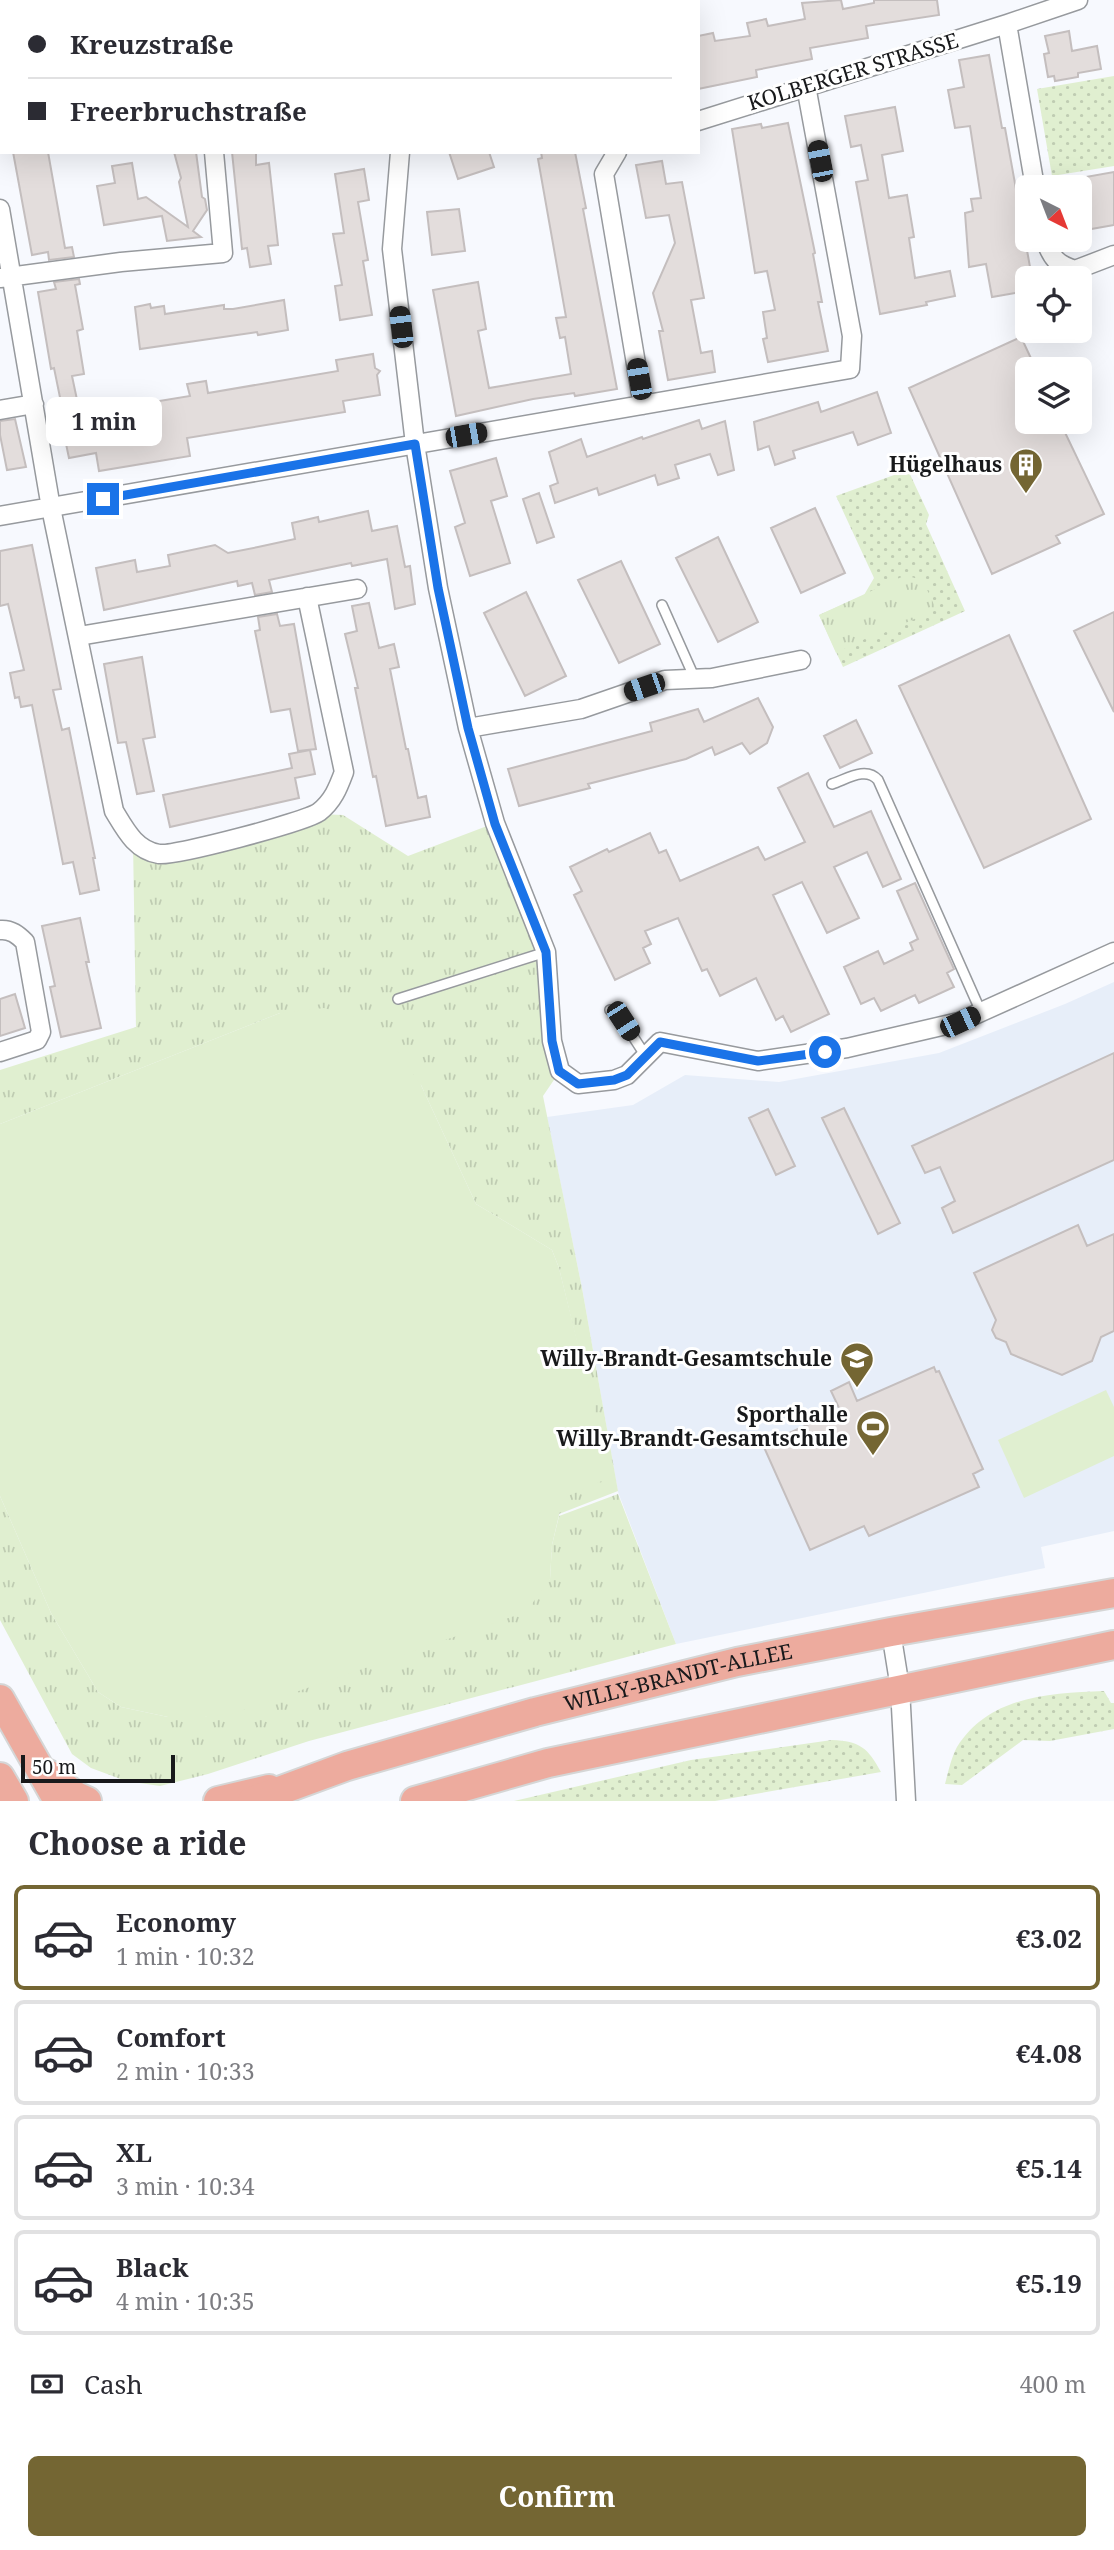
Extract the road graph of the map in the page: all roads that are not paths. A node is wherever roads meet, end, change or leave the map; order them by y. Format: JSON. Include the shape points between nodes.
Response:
{"nodes":[{"id":1,"x":1078,"y":0,"type":"edge"},
{"id":2,"x":1007,"y":24,"type":"junction"},
{"id":3,"x":806,"y":86,"type":"junction"},
{"id":4,"x":700,"y":120,"type":"edge"},
{"id":5,"x":214,"y":154,"type":"edge"},
{"id":6,"x":400,"y":154,"type":"edge"},
{"id":7,"x":616,"y":154,"type":"edge"},
{"id":8,"x":1033,"y":175,"type":"edge"},
{"id":9,"x":0,"y":209,"type":"edge"},
{"id":10,"x":1050,"y":252,"type":"edge"},
{"id":11,"x":1114,"y":255,"type":"edge"},
{"id":12,"x":6,"y":277,"type":"edge"},
{"id":13,"x":34,"y":404,"type":"junction"},
{"id":14,"x":643,"y":405,"type":"junction"},
{"id":15,"x":0,"y":410,"type":"edge"},
{"id":16,"x":415,"y":444,"type":"junction"},
{"id":17,"x":51,"y":508,"type":"junction"},
{"id":18,"x":0,"y":516,"type":"edge"},
{"id":19,"x":357,"y":589,"type":"dead end"},
{"id":20,"x":307,"y":597,"type":"junction"},
{"id":21,"x":662,"y":605,"type":"dead end"},
{"id":22,"x":79,"y":636,"type":"junction"},
{"id":23,"x":801,"y":660,"type":"dead end"},
{"id":24,"x":695,"y":679,"type":"junction"},
{"id":25,"x":468,"y":728,"type":"junction"},
{"id":26,"x":832,"y":784,"type":"dead end"},
{"id":27,"x":0,"y":930,"type":"edge"},
{"id":28,"x":1114,"y":951,"type":"edge"},
{"id":29,"x":546,"y":952,"type":"junction"},
{"id":30,"x":398,"y":999,"type":"dead end"},
{"id":31,"x":610,"y":1010,"type":"dead end"},
{"id":32,"x":981,"y":1012,"type":"junction"},
{"id":33,"x":0,"y":1052,"type":"edge"},
{"id":34,"x":645,"y":1055,"type":"junction"},
{"id":35,"x":1114,"y":1593,"type":"edge"},
{"id":36,"x":891,"y":1632,"type":"junction"},
{"id":37,"x":1114,"y":1645,"type":"edge"},
{"id":38,"x":900,"y":1688,"type":"junction"},
{"id":39,"x":0,"y":1699,"type":"edge"},
{"id":40,"x":37,"y":1765,"type":"junction"},
{"id":41,"x":319,"y":1776,"type":"junction"},
{"id":42,"x":0,"y":1777,"type":"edge"},
{"id":43,"x":13,"y":1801,"type":"edge"},
{"id":44,"x":58,"y":1801,"type":"edge"},
{"id":45,"x":87,"y":1801,"type":"edge"},
{"id":46,"x":218,"y":1801,"type":"edge"},
{"id":47,"x":252,"y":1801,"type":"edge"},
{"id":48,"x":415,"y":1801,"type":"edge"},
{"id":49,"x":906,"y":1801,"type":"edge"}],
"edges":[{"from":1,"to":2,"type":"street","name":"KOLBERGER STRASSE"},
{"from":2,"to":3,"type":"street","name":"KOLBERGER STRASSE"},
{"from":2,"to":8,"type":"street"},
{"from":3,"to":4,"type":"street","name":"KOLBERGER STRASSE"},
{"from":3,"to":14,"type":"street","via":[[852,336],[850,369]]},
{"from":5,"to":12,"type":"street","via":[[223,253]]},
{"from":6,"to":16,"type":"street","via":[[392,249]]},
{"from":7,"to":14,"type":"street","via":[[604,174]]},
{"from":9,"to":12,"type":"street"},
{"from":10,"to":11,"type":"street","via":[[1057,263],[1075,270]]},
{"from":12,"to":13,"type":"street"},
{"from":13,"to":15,"type":"street"},
{"from":13,"to":17,"type":"street"},
{"from":14,"to":16,"type":"street"},
{"from":16,"to":17,"type":"street"},
{"from":16,"to":25,"type":"street","via":[[438,588]]},
{"from":17,"to":18,"type":"street"},
{"from":17,"to":22,"type":"street"},
{"from":19,"to":20,"type":"street"},
{"from":20,"to":22,"type":"street"},
{"from":20,"to":22,"type":"street","via":[[344,772],[333,800],[317,814],[223,842],[159,854],[133,842],[114,811]]},
{"from":21,"to":24,"type":"lane"},
{"from":23,"to":24,"type":"street"},
{"from":24,"to":25,"type":"street","via":[[665,680],[581,709]]},
{"from":25,"to":29,"type":"street","via":[[495,824]]},
{"from":26,"to":32,"type":"lane","via":[[865,772],[878,780]]},
{"from":27,"to":33,"type":"street","via":[[17,934],[25,942],[41,1032],[37,1040]]},
{"from":28,"to":32,"type":"street"},
{"from":29,"to":30,"type":"lane"},
{"from":29,"to":34,"type":"street","via":[[552,1041],[559,1071],[578,1084],[614,1080],[627,1075]]},
{"from":31,"to":34,"type":"lane","via":[[623,1021]]},
{"from":32,"to":34,"type":"street","via":[[960,1022],[847,1048],[758,1061],[660,1042]]},
{"from":35,"to":36,"type":"main road","name":"WILLY-BRANDT-ALLEE"},
{"from":36,"to":38,"type":"street"},
{"from":36,"to":41,"type":"main road","name":"WILLY-BRANDT-ALLEE","via":[[737,1662],[535,1712]]},
{"from":37,"to":38,"type":"main road"},
{"from":38,"to":48,"type":"main road","via":[[548,1763]]},
{"from":38,"to":49,"type":"street"},
{"from":39,"to":40,"type":"main road"},
{"from":40,"to":44,"type":"main road"},
{"from":40,"to":45,"type":"main road"},
{"from":41,"to":46,"type":"main road"},
{"from":41,"to":47,"type":"main road","name":"WILLY-BRANDT-ALLEE"},
{"from":42,"to":43,"type":"main road"}]}
